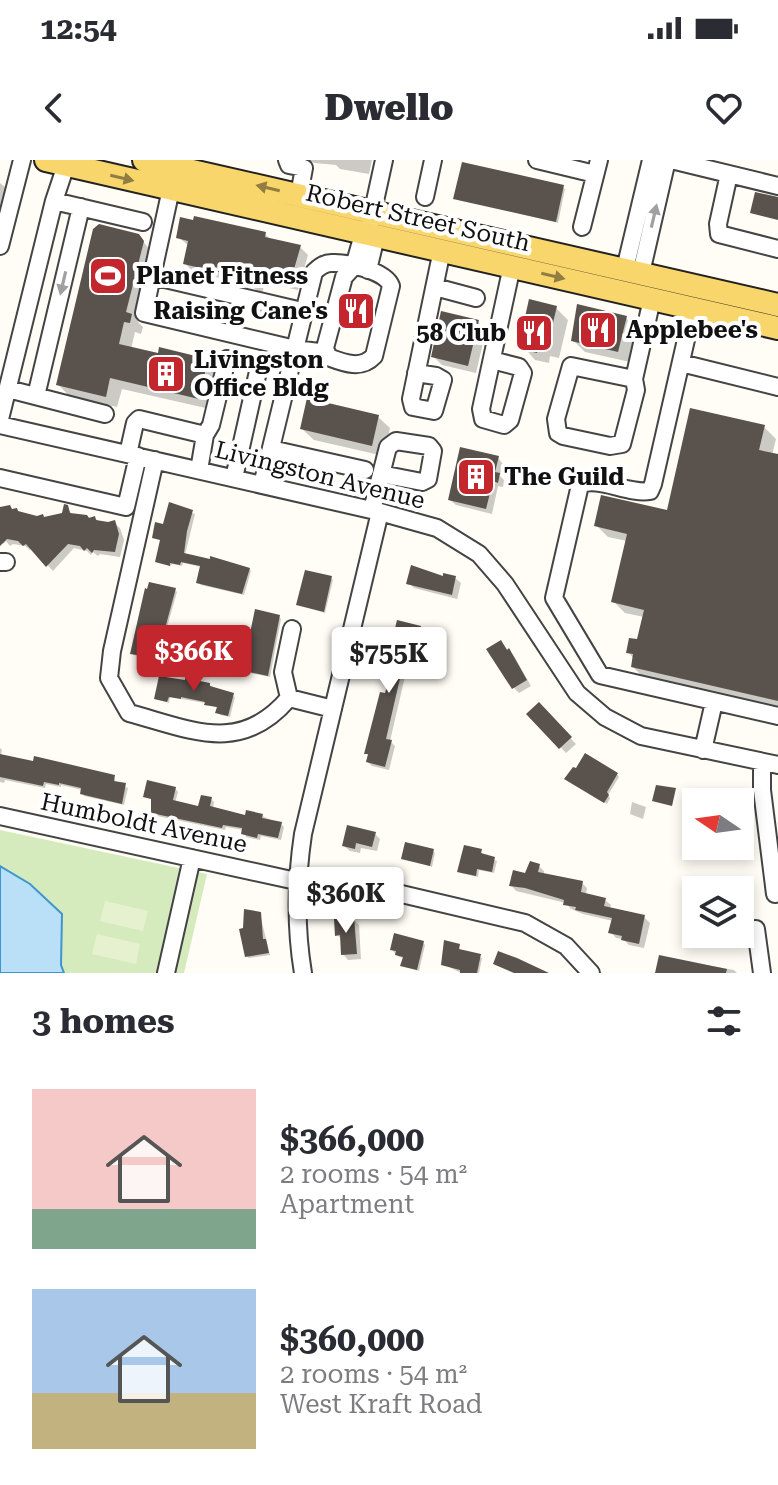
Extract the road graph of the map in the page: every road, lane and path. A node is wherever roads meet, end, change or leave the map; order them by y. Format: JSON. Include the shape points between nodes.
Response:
{"nodes":[{"id":1,"x":22,"y":160,"type":"edge"},
{"id":2,"x":287,"y":160,"type":"edge"},
{"id":3,"x":384,"y":160,"type":"edge"},
{"id":4,"x":433,"y":160,"type":"edge"},
{"id":5,"x":537,"y":160,"type":"edge"},
{"id":6,"x":651,"y":160,"type":"edge"},
{"id":7,"x":669,"y":160,"type":"edge"},
{"id":8,"x":154,"y":161,"type":"edge"},
{"id":9,"x":60,"y":162,"type":"edge"},
{"id":10,"x":597,"y":167,"type":"edge"},
{"id":11,"x":729,"y":174,"type":"junction"},
{"id":12,"x":778,"y":186,"type":"edge"},
{"id":13,"x":171,"y":189,"type":"junction"},
{"id":14,"x":299,"y":195,"type":"junction"},
{"id":15,"x":425,"y":197,"type":"dead end"},
{"id":16,"x":54,"y":201,"type":"junction"},
{"id":17,"x":81,"y":207,"type":"junction"},
{"id":18,"x":143,"y":222,"type":"dead end"},
{"id":19,"x":370,"y":222,"type":"junction"},
{"id":20,"x":582,"y":227,"type":"dead end"},
{"id":21,"x":0,"y":246,"type":"edge"},
{"id":22,"x":778,"y":249,"type":"edge"},
{"id":23,"x":442,"y":250,"type":"junction"},
{"id":24,"x":512,"y":266,"type":"junction"},
{"id":25,"x":361,"y":268,"type":"junction"},
{"id":26,"x":633,"y":271,"type":"junction"},
{"id":27,"x":152,"y":276,"type":"junction"},
{"id":28,"x":435,"y":287,"type":"junction"},
{"id":29,"x":476,"y":298,"type":"dead end"},
{"id":30,"x":652,"y":299,"type":"junction"},
{"id":31,"x":778,"y":305,"type":"edge"},
{"id":32,"x":693,"y":309,"type":"junction"},
{"id":33,"x":302,"y":311,"type":"junction"},
{"id":34,"x":778,"y":328,"type":"edge"},
{"id":35,"x":295,"y":349,"type":"junction"},
{"id":36,"x":327,"y":353,"type":"junction"},
{"id":37,"x":227,"y":359,"type":"dead end"},
{"id":38,"x":492,"y":360,"type":"dead end"},
{"id":39,"x":681,"y":363,"type":"junction"},
{"id":40,"x":259,"y":367,"type":"dead end"},
{"id":41,"x":416,"y":373,"type":"dead end"},
{"id":42,"x":634,"y":379,"type":"junction"},
{"id":43,"x":778,"y":387,"type":"edge"},
{"id":44,"x":8,"y":389,"type":"junction"},
{"id":45,"x":36,"y":396,"type":"junction"},
{"id":46,"x":105,"y":414,"type":"dead end"},
{"id":47,"x":249,"y":414,"type":"junction"},
{"id":48,"x":277,"y":421,"type":"junction"},
{"id":49,"x":0,"y":422,"type":"edge"},
{"id":50,"x":205,"y":435,"type":"junction"},
{"id":51,"x":271,"y":449,"type":"junction"},
{"id":52,"x":133,"y":455,"type":"junction"},
{"id":53,"x":155,"y":460,"type":"junction"},
{"id":54,"x":199,"y":470,"type":"junction"},
{"id":55,"x":0,"y":478,"type":"edge"},
{"id":56,"x":234,"y":478,"type":"junction"},
{"id":57,"x":262,"y":485,"type":"junction"},
{"id":58,"x":376,"y":511,"type":"junction"},
{"id":59,"x":292,"y":629,"type":"dead end"},
{"id":60,"x":289,"y":698,"type":"junction"},
{"id":61,"x":714,"y":702,"type":"junction"},
{"id":62,"x":333,"y":709,"type":"junction"},
{"id":63,"x":778,"y":716,"type":"edge"},
{"id":64,"x":703,"y":750,"type":"junction"},
{"id":65,"x":770,"y":764,"type":"edge"},
{"id":66,"x":0,"y":816,"type":"edge"},
{"id":67,"x":192,"y":858,"type":"junction"},
{"id":68,"x":296,"y":881,"type":"junction"},
{"id":69,"x":775,"y":894,"type":"dead end"},
{"id":70,"x":756,"y":929,"type":"dead end"},
{"id":71,"x":166,"y":973,"type":"edge"},
{"id":72,"x":303,"y":973,"type":"edge"},
{"id":73,"x":591,"y":973,"type":"edge"},
{"id":74,"x":762,"y":973,"type":"edge"}],
"edges":[{"from":1,"to":21,"type":"street"},
{"from":2,"to":14,"type":"street","via":[[304,168]]},
{"from":3,"to":19,"type":"street"},
{"from":4,"to":15,"type":"street"},
{"from":5,"to":10,"type":"street"},
{"from":6,"to":26,"type":"street"},
{"from":7,"to":11,"type":"street"},
{"from":26,"to":7,"type":"street","one_way":true},
{"from":14,"to":8,"type":"main road","name":"Robert Street South","one_way":true},
{"from":9,"to":13,"type":"main road","name":"Robert Street South","one_way":true},
{"from":9,"to":16,"type":"street"},
{"from":10,"to":20,"type":"street"},
{"from":11,"to":12,"type":"street"},
{"from":11,"to":22,"type":"street","via":[[719,234]]},
{"from":13,"to":19,"type":"main road","name":"Robert Street South"},
{"from":13,"to":27,"type":"street"},
{"from":14,"to":19,"type":"main road","name":"Robert Street South"},
{"from":16,"to":17,"type":"street"},
{"from":16,"to":44,"type":"street"},
{"from":17,"to":18,"type":"street"},
{"from":17,"to":45,"type":"street","one_way":true},
{"from":19,"to":23,"type":"main road","name":"Robert Street South"},
{"from":19,"to":25,"type":"street","via":[[374,245]]},
{"from":19,"to":26,"type":"main road","name":"Robert Street South"},
{"from":23,"to":24,"type":"main road","name":"Robert Street South"},
{"from":23,"to":28,"type":"street"},
{"from":24,"to":30,"type":"main road","name":"Robert Street South","one_way":true},
{"from":24,"to":38,"type":"street"},
{"from":25,"to":33,"type":"street","via":[[323,265],[314,272]]},
{"from":25,"to":36,"type":"street","via":[[344,277]]},
{"from":25,"to":36,"type":"street","via":[[388,278],[391,286],[374,356],[356,365]]},
{"from":26,"to":31,"type":"main road","name":"Robert Street South"},
{"from":27,"to":33,"type":"street"},
{"from":27,"to":35,"type":"street","via":[[144,313]]},
{"from":28,"to":29,"type":"street"},
{"from":28,"to":41,"type":"street"},
{"from":30,"to":32,"type":"main road","name":"Robert Street South"},
{"from":30,"to":42,"type":"street"},
{"from":32,"to":34,"type":"main road","name":"Robert Street South"},
{"from":32,"to":39,"type":"street"},
{"from":33,"to":35,"type":"street"},
{"from":35,"to":36,"type":"street"},
{"from":35,"to":48,"type":"street"},
{"from":37,"to":50,"type":"street"},
{"from":39,"to":43,"type":"street"},
{"from":39,"to":61,"type":"street","via":[[650,491],[589,481],[580,485],[554,598],[600,675]]},
{"from":40,"to":47,"type":"street"},
{"from":42,"to":42,"type":"street","via":[[622,444],[610,446],[558,433],[556,419],[571,366]]},
{"from":44,"to":45,"type":"street"},
{"from":44,"to":49,"type":"street"},
{"from":45,"to":46,"type":"street"},
{"from":47,"to":48,"type":"street"},
{"from":47,"to":56,"type":"street"},
{"from":48,"to":51,"type":"street"},
{"from":49,"to":52,"type":"street","name":"Livingston Avenue"},
{"from":50,"to":52,"type":"street","via":[[139,419]]},
{"from":50,"to":54,"type":"street"},
{"from":51,"to":57,"type":"street"},
{"from":51,"to":58,"type":"street","via":[[373,472]]},
{"from":52,"to":53,"type":"street","name":"Livingston Avenue"},
{"from":52,"to":55,"type":"street","via":[[126,507]]},
{"from":53,"to":54,"type":"street","name":"Livingston Avenue"},
{"from":53,"to":60,"type":"street","via":[[112,651],[109,678],[115,690],[129,713],[213,734],[243,733]]},
{"from":54,"to":56,"type":"street","name":"Livingston Avenue"},
{"from":56,"to":57,"type":"street","name":"Livingston Avenue"},
{"from":57,"to":58,"type":"street","name":"Livingston Avenue"},
{"from":58,"to":62,"type":"street"},
{"from":58,"to":64,"type":"street","name":"Livingston Avenue","via":[[437,528],[479,554],[577,693],[605,717],[641,736]]},
{"from":59,"to":60,"type":"street","via":[[283,672]]},
{"from":60,"to":62,"type":"street"},
{"from":61,"to":63,"type":"street"},
{"from":61,"to":64,"type":"street"},
{"from":62,"to":68,"type":"street"},
{"from":64,"to":65,"type":"street","name":"Livingston Avenue"},
{"from":65,"to":69,"type":"street","via":[[762,790]]},
{"from":66,"to":67,"type":"street","name":"Humboldt Avenue"},
{"from":67,"to":68,"type":"street","name":"Humboldt Avenue"},
{"from":67,"to":71,"type":"street"},
{"from":68,"to":72,"type":"street"},
{"from":68,"to":73,"type":"street","name":"Humboldt Avenue","via":[[376,888],[525,923],[566,946]]},
{"from":70,"to":74,"type":"street"}]}
